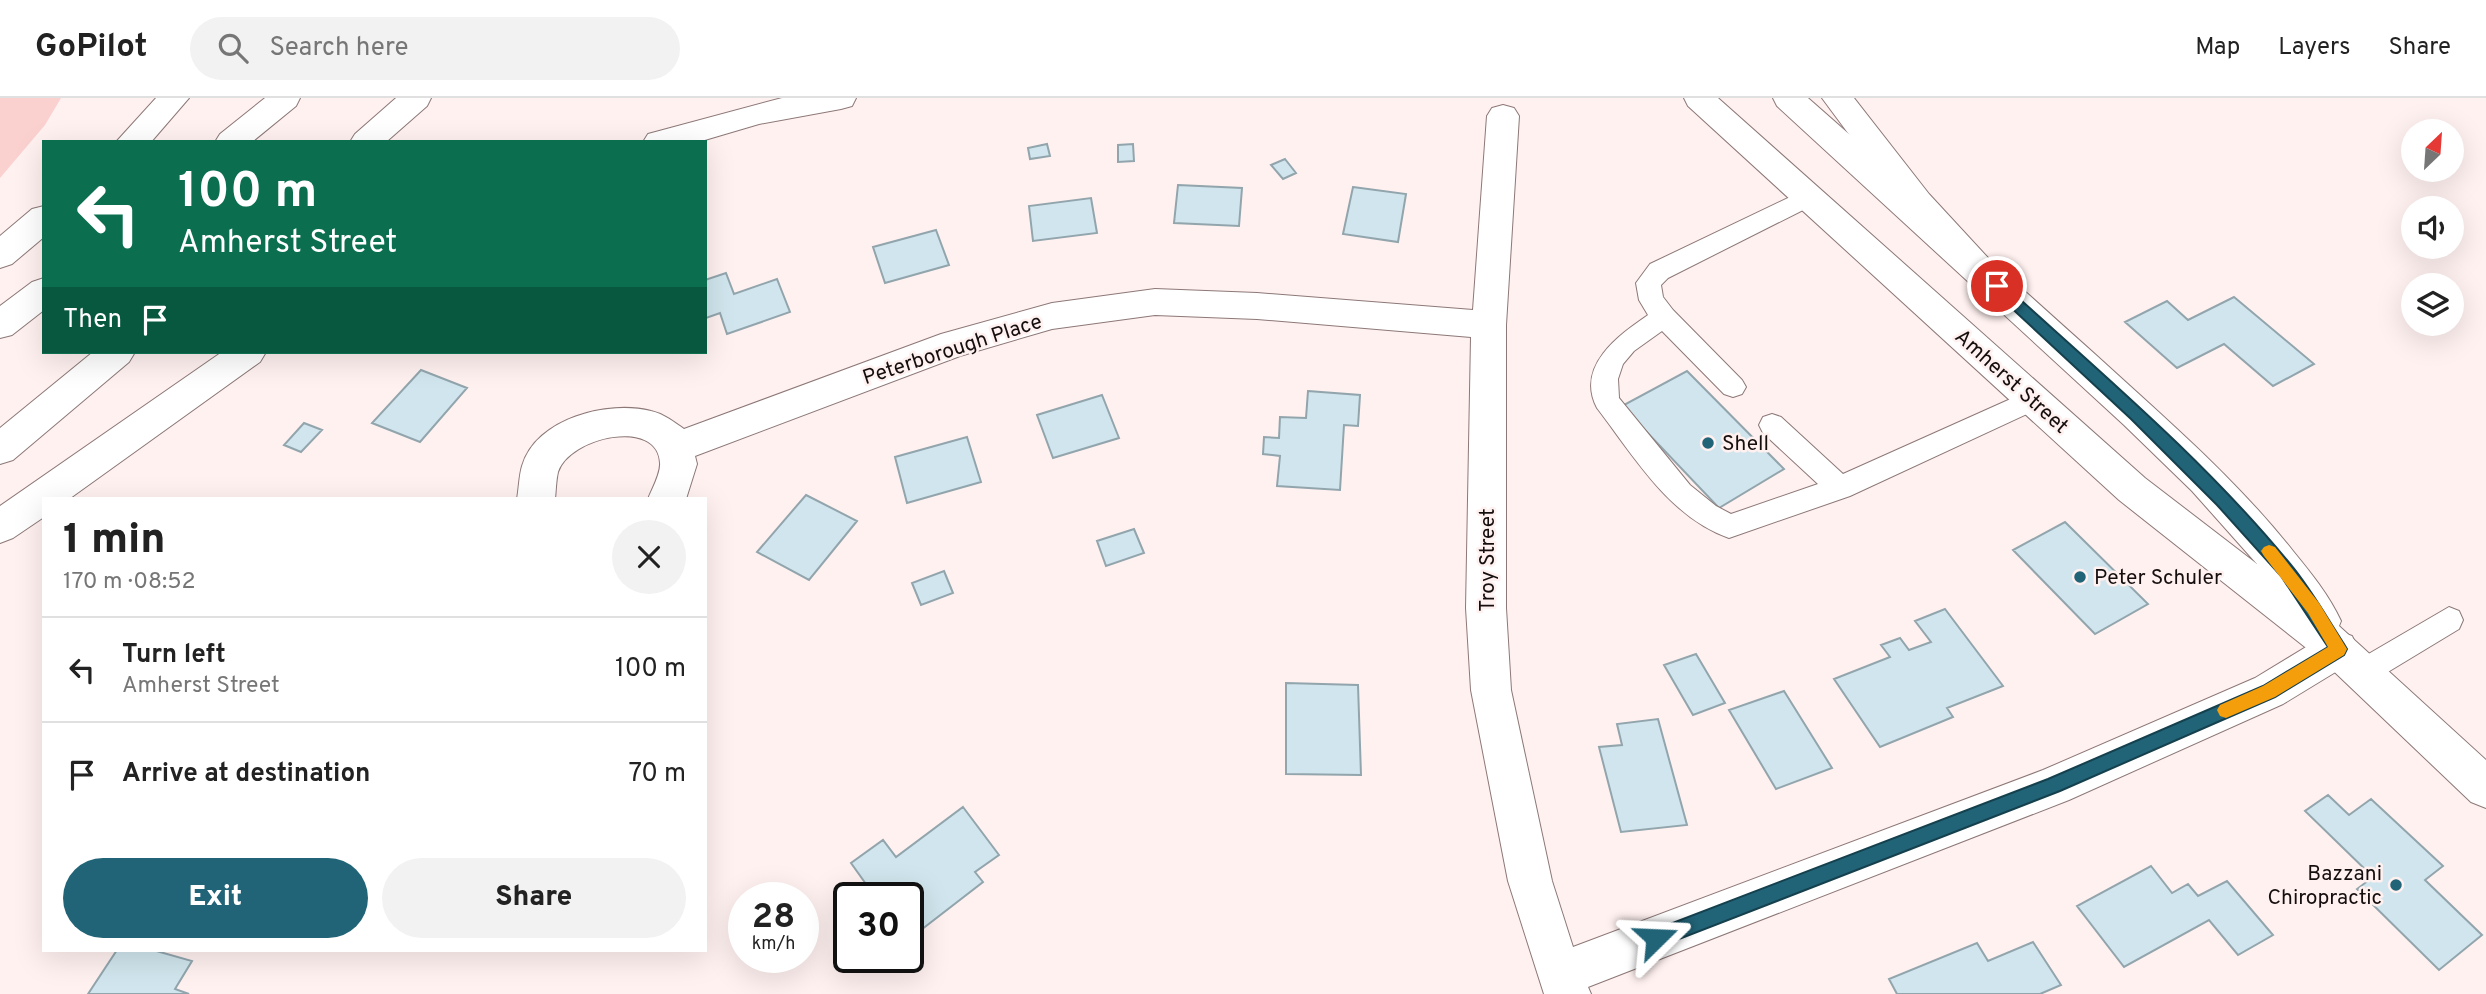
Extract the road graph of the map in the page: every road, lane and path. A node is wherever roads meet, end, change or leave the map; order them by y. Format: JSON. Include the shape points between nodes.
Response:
{"nodes":[{"id":1,"x":174,"y":98,"type":"edge"},
{"id":2,"x":285,"y":98,"type":"edge"},
{"id":3,"x":416,"y":98,"type":"edge"},
{"id":4,"x":841,"y":98,"type":"edge"},
{"id":5,"x":1699,"y":98,"type":"edge"},
{"id":6,"x":1788,"y":98,"type":"edge"},
{"id":7,"x":1837,"y":98,"type":"edge"},
{"id":8,"x":1503,"y":117,"type":"dead end"},
{"id":9,"x":134,"y":140,"type":"edge"},
{"id":10,"x":233,"y":140,"type":"edge"},
{"id":11,"x":368,"y":140,"type":"edge"},
{"id":12,"x":666,"y":140,"type":"edge"},
{"id":13,"x":1809,"y":197,"type":"junction"},
{"id":14,"x":42,"y":220,"type":"edge"},
{"id":15,"x":0,"y":255,"type":"edge"},
{"id":16,"x":1978,"y":269,"type":"junction"},
{"id":17,"x":42,"y":293,"type":"edge"},
{"id":18,"x":1664,"y":317,"type":"junction"},
{"id":19,"x":0,"y":325,"type":"edge"},
{"id":20,"x":1489,"y":326,"type":"junction"},
{"id":21,"x":115,"y":354,"type":"edge"},
{"id":22,"x":245,"y":354,"type":"edge"},
{"id":23,"x":1732,"y":387,"type":"dead end"},
{"id":24,"x":2033,"y":400,"type":"junction"},
{"id":25,"x":1772,"y":425,"type":"dead end"},
{"id":26,"x":676,"y":448,"type":"junction"},
{"id":27,"x":0,"y":449,"type":"edge"},
{"id":28,"x":1840,"y":488,"type":"junction"},
{"id":29,"x":42,"y":497,"type":"edge"},
{"id":30,"x":43,"y":497,"type":"edge"},
{"id":31,"x":536,"y":497,"type":"edge"},
{"id":32,"x":668,"y":497,"type":"edge"},
{"id":33,"x":0,"y":527,"type":"edge"},
{"id":34,"x":2449,"y":620,"type":"dead end"},
{"id":35,"x":2351,"y":661,"type":"junction"},
{"id":36,"x":2486,"y":788,"type":"edge"},
{"id":37,"x":1563,"y":985,"type":"edge"}],
"edges":[{"from":1,"to":9,"type":"main road"},
{"from":2,"to":10,"type":"main road"},
{"from":3,"to":11,"type":"main road"},
{"from":4,"to":12,"type":"main road","via":[[759,113]]},
{"from":5,"to":13,"type":"main road","name":"Amherst Street"},
{"from":6,"to":16,"type":"main road","name":"Amherst Street"},
{"from":7,"to":16,"type":"main road","via":[[1917,202]]},
{"from":8,"to":20,"type":"main road","name":"Troy Street"},
{"from":13,"to":18,"type":"lane","via":[[1659,271],[1648,283],[1651,300]]},
{"from":13,"to":24,"type":"main road","name":"Amherst Street"},
{"from":14,"to":15,"type":"main road"},
{"from":16,"to":35,"type":"main road","name":"Amherst Street","via":[[2223,500],[2286,571]]},
{"from":17,"to":19,"type":"main road"},
{"from":18,"to":23,"type":"lane"},
{"from":18,"to":28,"type":"lane","via":[[1625,344],[1611,360],[1605,379],[1606,401],[1680,493],[1729,526]]},
{"from":20,"to":26,"type":"main road","name":"Peterborough Place","via":[[1155,302],[1052,316],[953,345]]},
{"from":20,"to":37,"type":"main road","name":"Troy Street","via":[[1486,608],[1491,690],[1530,881]]},
{"from":21,"to":27,"type":"main road"},
{"from":22,"to":30,"type":"main road"},
{"from":24,"to":28,"type":"lane"},
{"from":24,"to":35,"type":"main road","name":"Amherst Street","via":[[2176,526]]},
{"from":25,"to":28,"type":"lane"},
{"from":26,"to":31,"type":"main road","via":[[665,433],[647,423],[625,419],[600,422],[576,431],[556,446],[541,464],[534,485]]},
{"from":26,"to":32,"type":"main road","via":[[679,465]]},
{"from":29,"to":33,"type":"main road"},
{"from":34,"to":35,"type":"lane"},
{"from":35,"to":36,"type":"main road","name":"Amherst Street"},
{"from":35,"to":37,"type":"main road"}]}
